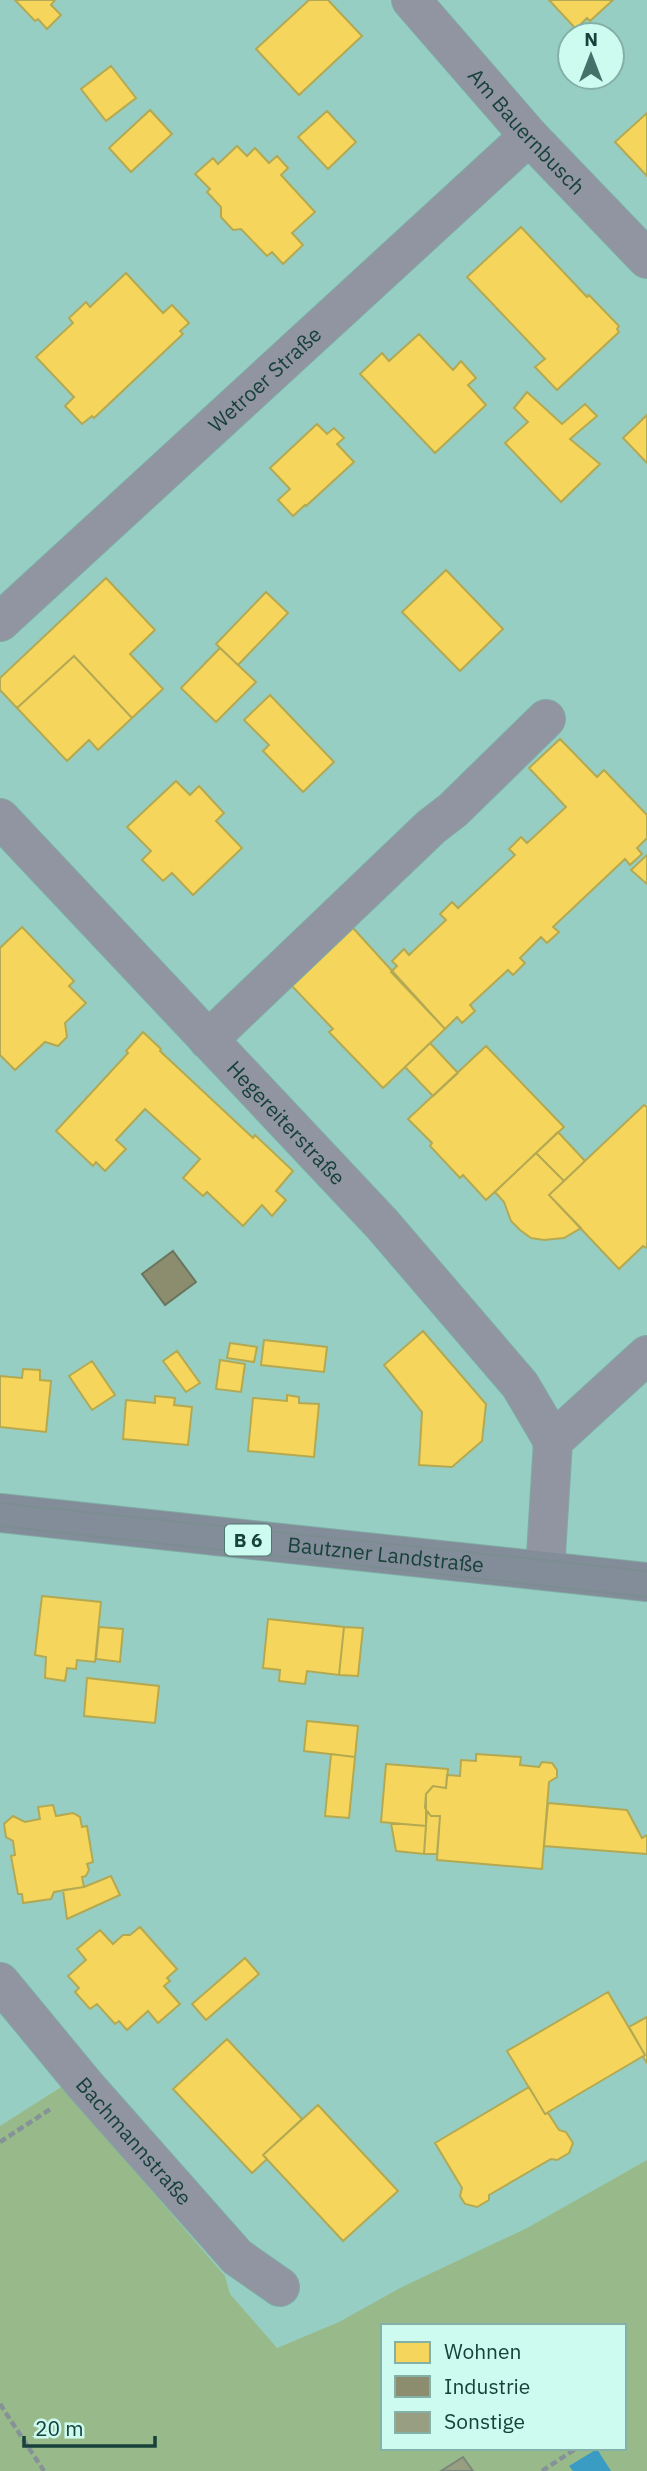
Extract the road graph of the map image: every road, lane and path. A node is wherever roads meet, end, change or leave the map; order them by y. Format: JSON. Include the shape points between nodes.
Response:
{"nodes":[{"id":1,"x":411,"y":0,"type":"edge"},
{"id":2,"x":529,"y":136,"type":"junction"},
{"id":3,"x":647,"y":259,"type":"edge"},
{"id":4,"x":0,"y":622,"type":"edge"},
{"id":5,"x":546,"y":719,"type":"dead end"},
{"id":6,"x":0,"y":818,"type":"edge"},
{"id":7,"x":208,"y":1040,"type":"junction"},
{"id":8,"x":647,"y":1355,"type":"edge"},
{"id":9,"x":553,"y":1441,"type":"junction"},
{"id":10,"x":0,"y":1513,"type":"edge"},
{"id":11,"x":545,"y":1571,"type":"junction"},
{"id":12,"x":647,"y":1582,"type":"edge"},
{"id":13,"x":0,"y":1982,"type":"edge"},
{"id":14,"x":85,"y":2085,"type":"junction"},
{"id":15,"x":0,"y":2142,"type":"edge"},
{"id":16,"x":280,"y":2287,"type":"dead end"},
{"id":17,"x":0,"y":2404,"type":"edge"},
{"id":18,"x":574,"y":2450,"type":"edge"},
{"id":19,"x":44,"y":2471,"type":"edge"},
{"id":20,"x":542,"y":2471,"type":"edge"}],
"edges":[{"from":1,"to":2,"type":"street","name":"Am Bauernbusch"},
{"from":2,"to":3,"type":"street","name":"Am Bauernbusch"},
{"from":2,"to":4,"type":"street","name":"Wetroer Straße"},
{"from":5,"to":7,"type":"street"},
{"from":6,"to":7,"type":"street","name":"Hegereiterstraße"},
{"from":7,"to":9,"type":"street","name":"Hegereiterstraße","via":[[382,1224],[520,1385]]},
{"from":8,"to":9,"type":"street"},
{"from":9,"to":11,"type":"street"},
{"from":10,"to":11,"type":"main road","name":"Bautzner Landstraße","number":"B 6"},
{"from":11,"to":12,"type":"main road","name":"Bautzner Landstraße","number":"B 6"},
{"from":13,"to":14,"type":"street","name":"Bachmannstraße"},
{"from":14,"to":15,"type":"path"},
{"from":14,"to":16,"type":"street","name":"Bachmannstraße","via":[[237,2257]]},
{"from":17,"to":19,"type":"path"},
{"from":18,"to":20,"type":"path"}]}
